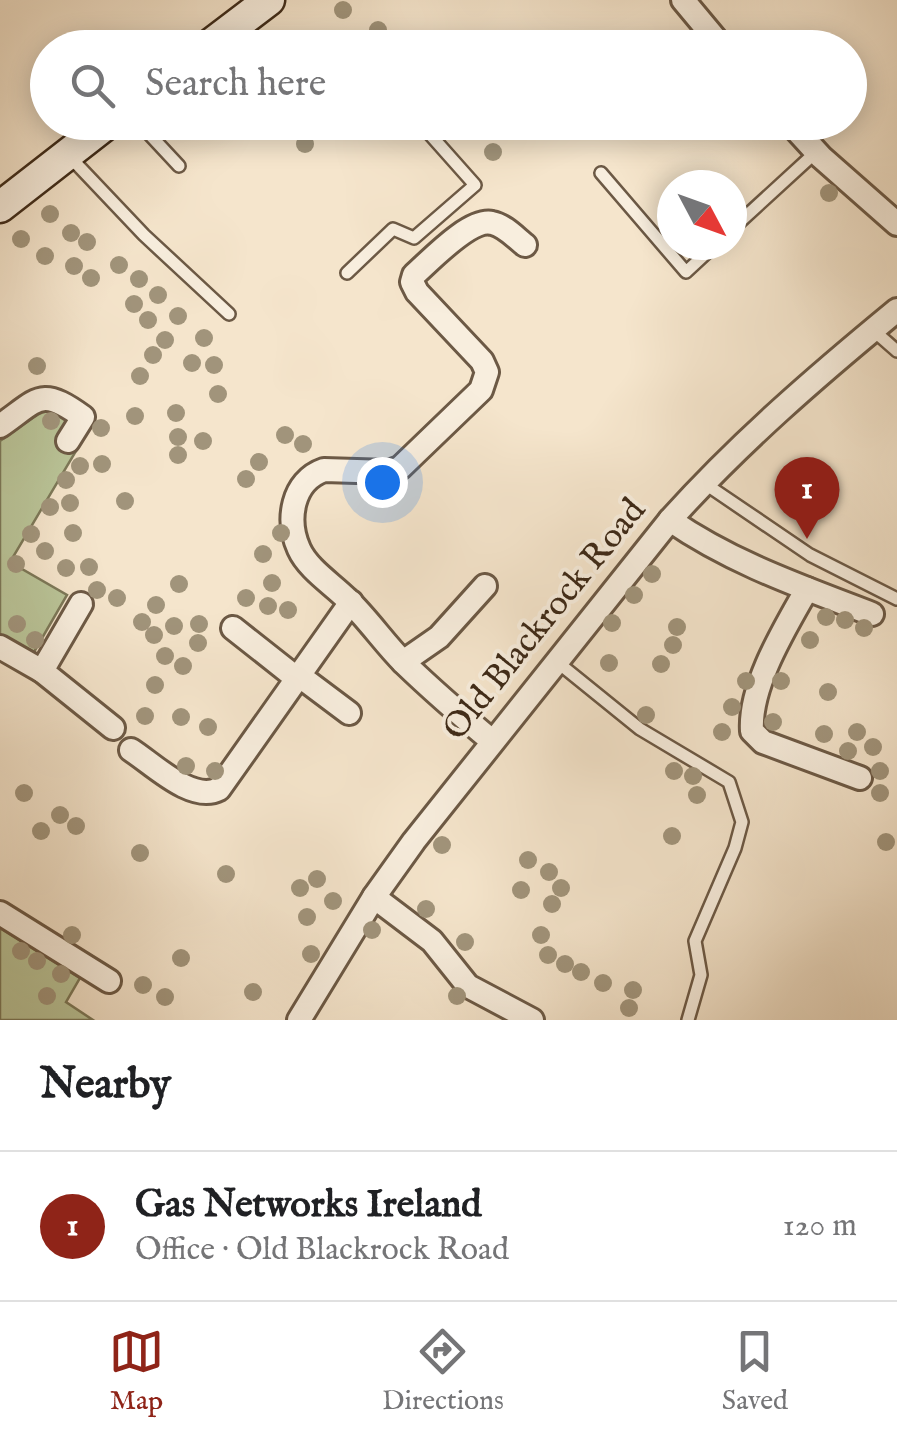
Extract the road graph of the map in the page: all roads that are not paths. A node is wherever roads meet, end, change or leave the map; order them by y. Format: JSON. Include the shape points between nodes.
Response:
{"nodes":[{"id":1,"x":269,"y":0,"type":"edge"},
{"id":2,"x":684,"y":0,"type":"edge"},
{"id":3,"x":230,"y":30,"type":"edge"},
{"id":4,"x":708,"y":30,"type":"edge"},
{"id":5,"x":86,"y":140,"type":"edge"},
{"id":6,"x":155,"y":140,"type":"edge"},
{"id":7,"x":435,"y":140,"type":"edge"},
{"id":8,"x":805,"y":140,"type":"edge"},
{"id":9,"x":816,"y":152,"type":"junction"},
{"id":10,"x":68,"y":154,"type":"junction"},
{"id":11,"x":179,"y":166,"type":"dead end"},
{"id":12,"x":601,"y":173,"type":"dead end"},
{"id":13,"x":0,"y":207,"type":"edge"},
{"id":14,"x":747,"y":215,"type":"edge"},
{"id":15,"x":897,"y":224,"type":"edge"},
{"id":16,"x":657,"y":238,"type":"edge"},
{"id":17,"x":525,"y":245,"type":"dead end"},
{"id":18,"x":676,"y":260,"type":"edge"},
{"id":19,"x":699,"y":260,"type":"edge"},
{"id":20,"x":348,"y":273,"type":"dead end"},
{"id":21,"x":897,"y":310,"type":"edge"},
{"id":22,"x":230,"y":314,"type":"dead end"},
{"id":23,"x":873,"y":330,"type":"junction"},
{"id":24,"x":897,"y":351,"type":"edge"},
{"id":25,"x":0,"y":426,"type":"edge"},
{"id":26,"x":68,"y":441,"type":"dead end"},
{"id":27,"x":704,"y":483,"type":"junction"},
{"id":28,"x":670,"y":520,"type":"junction"},
{"id":29,"x":485,"y":586,"type":"dead end"},
{"id":30,"x":807,"y":589,"type":"junction"},
{"id":31,"x":897,"y":600,"type":"edge"},
{"id":32,"x":350,"y":602,"type":"junction"},
{"id":33,"x":81,"y":604,"type":"dead end"},
{"id":34,"x":872,"y":614,"type":"dead end"},
{"id":35,"x":233,"y":628,"type":"dead end"},
{"id":36,"x":0,"y":647,"type":"edge"},
{"id":37,"x":403,"y":662,"type":"junction"},
{"id":38,"x":556,"y":662,"type":"junction"},
{"id":39,"x":42,"y":671,"type":"junction"},
{"id":40,"x":296,"y":676,"type":"junction"},
{"id":41,"x":348,"y":712,"type":"dead end"},
{"id":42,"x":113,"y":728,"type":"dead end"},
{"id":43,"x":492,"y":741,"type":"junction"},
{"id":44,"x":130,"y":750,"type":"dead end"},
{"id":45,"x":860,"y":778,"type":"dead end"},
{"id":46,"x":374,"y":897,"type":"junction"},
{"id":47,"x":0,"y":913,"type":"edge"},
{"id":48,"x":109,"y":982,"type":"dead end"},
{"id":49,"x":299,"y":1020,"type":"edge"},
{"id":50,"x":532,"y":1020,"type":"edge"},
{"id":51,"x":688,"y":1020,"type":"edge"}],
"edges":[{"from":1,"to":3,"type":"main road"},
{"from":2,"to":4,"type":"street"},
{"from":5,"to":10,"type":"main road"},
{"from":6,"to":11,"type":"lane"},
{"from":7,"to":20,"type":"lane","via":[[475,185],[414,238],[393,229]]},
{"from":8,"to":9,"type":"street"},
{"from":9,"to":14,"type":"lane"},
{"from":9,"to":15,"type":"street"},
{"from":10,"to":13,"type":"main road"},
{"from":10,"to":22,"type":"lane"},
{"from":12,"to":16,"type":"lane"},
{"from":17,"to":32,"type":"street","via":[[497,224],[480,224],[414,274],[412,287],[482,361],[487,372],[481,390],[400,468],[324,470],[298,491],[296,539],[306,561]]},
{"from":18,"to":19,"type":"lane","via":[[686,272]]},
{"from":21,"to":23,"type":"street","name":"Old Blackrock Road"},
{"from":23,"to":24,"type":"lane"},
{"from":23,"to":27,"type":"street","name":"Old Blackrock Road"},
{"from":25,"to":26,"type":"street","via":[[40,399],[53,398],[82,418]]},
{"from":27,"to":28,"type":"street","name":"Old Blackrock Road"},
{"from":27,"to":31,"type":"lane","via":[[810,555]]},
{"from":28,"to":30,"type":"street","via":[[707,546]]},
{"from":28,"to":38,"type":"street","name":"Old Blackrock Road"},
{"from":29,"to":37,"type":"street","via":[[439,637]]},
{"from":30,"to":34,"type":"street"},
{"from":30,"to":45,"type":"street","via":[[754,700],[752,731],[763,742]]},
{"from":32,"to":37,"type":"street"},
{"from":32,"to":40,"type":"street"},
{"from":33,"to":39,"type":"street"},
{"from":35,"to":40,"type":"street"},
{"from":36,"to":39,"type":"street"},
{"from":37,"to":43,"type":"street"},
{"from":38,"to":43,"type":"street","name":"Old Blackrock Road"},
{"from":38,"to":51,"type":"lane","via":[[640,729],[733,788],[742,822],[695,941],[701,975]]},
{"from":39,"to":42,"type":"street"},
{"from":40,"to":41,"type":"street"},
{"from":40,"to":44,"type":"street","via":[[213,793],[196,792]]},
{"from":43,"to":46,"type":"street","name":"Old Blackrock Road"},
{"from":46,"to":49,"type":"street","name":"Old Blackrock Road"},
{"from":46,"to":50,"type":"street","via":[[432,941],[468,986]]},
{"from":47,"to":48,"type":"street"}]}
